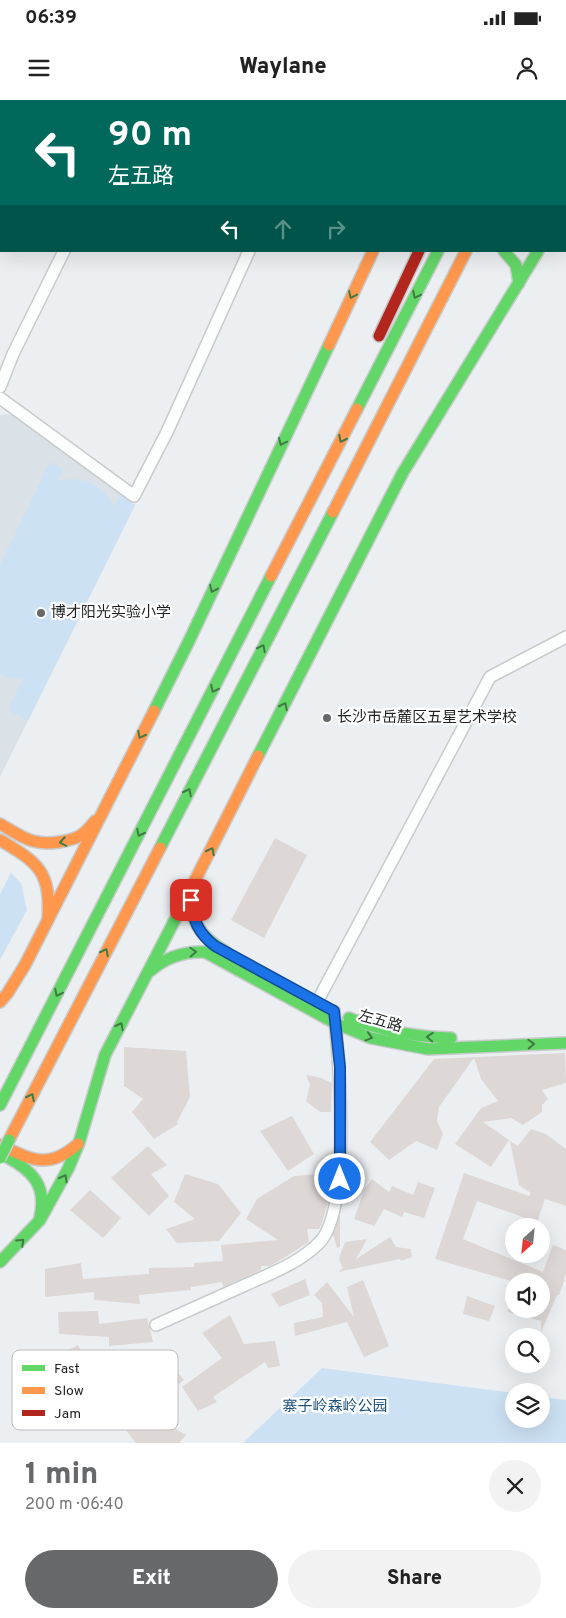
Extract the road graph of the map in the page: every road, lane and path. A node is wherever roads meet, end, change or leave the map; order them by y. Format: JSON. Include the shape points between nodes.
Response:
{"nodes":[{"id":1,"x":64,"y":252,"type":"edge"},
{"id":2,"x":249,"y":252,"type":"edge"},
{"id":3,"x":373,"y":252,"type":"edge"},
{"id":4,"x":419,"y":252,"type":"edge"},
{"id":5,"x":437,"y":252,"type":"edge"},
{"id":6,"x":465,"y":252,"type":"edge"},
{"id":7,"x":505,"y":252,"type":"edge"},
{"id":8,"x":537,"y":252,"type":"edge"},
{"id":9,"x":519,"y":283,"type":"junction"},
{"id":10,"x":455,"y":298,"type":"dead end"},
{"id":11,"x":373,"y":349,"type":"dead end"},
{"id":12,"x":0,"y":387,"type":"edge"},
{"id":13,"x":0,"y":398,"type":"edge"},
{"id":14,"x":348,"y":400,"type":"dead end"},
{"id":15,"x":364,"y":453,"type":"junction"},
{"id":16,"x":260,"y":598,"type":"junction"},
{"id":17,"x":566,"y":638,"type":"edge"},
{"id":18,"x":100,"y":814,"type":"junction"},
{"id":19,"x":0,"y":824,"type":"edge"},
{"id":20,"x":0,"y":840,"type":"edge"},
{"id":21,"x":192,"y":887,"type":"junction"},
{"id":22,"x":48,"y":920,"type":"junction"},
{"id":23,"x":150,"y":970,"type":"junction"},
{"id":24,"x":0,"y":1002,"type":"edge"},
{"id":25,"x":317,"y":1002,"type":"junction"},
{"id":26,"x":334,"y":1011,"type":"junction"},
{"id":27,"x":335,"y":1023,"type":"junction"},
{"id":28,"x":566,"y":1032,"type":"edge"},
{"id":29,"x":566,"y":1043,"type":"edge"},
{"id":30,"x":0,"y":1105,"type":"edge"},
{"id":31,"x":4,"y":1142,"type":"edge"},
{"id":32,"x":78,"y":1143,"type":"junction"},
{"id":33,"x":0,"y":1154,"type":"edge"},
{"id":34,"x":0,"y":1158,"type":"edge"},
{"id":35,"x":40,"y":1220,"type":"junction"},
{"id":36,"x":0,"y":1262,"type":"edge"},
{"id":37,"x":156,"y":1325,"type":"dead end"}],
"edges":[{"from":1,"to":12,"type":"street"},
{"from":2,"to":13,"type":"street","via":[[172,424],[134,496]]},
{"from":3,"to":18,"type":"main road","one_way":true,"via":[[188,643]]},
{"from":4,"to":11,"type":"main road"},
{"from":5,"to":16,"type":"main road","one_way":true},
{"from":6,"to":15,"type":"main road"},
{"from":7,"to":9,"type":"main road","via":[[519,269]]},
{"from":8,"to":9,"type":"main road"},
{"from":21,"to":9,"type":"main road","one_way":true,"via":[[402,474]]},
{"from":10,"to":15,"type":"main road"},
{"from":14,"to":16,"type":"main road"},
{"from":31,"to":15,"type":"main road","one_way":true},
{"from":16,"to":30,"type":"main road","one_way":true},
{"from":17,"to":25,"type":"street","via":[[490,677]]},
{"from":18,"to":19,"type":"main road","one_way":true,"via":[[85,834],[58,843],[29,840]]},
{"from":18,"to":22,"type":"main road"},
{"from":20,"to":22,"type":"main road","via":[[38,865],[46,888]]},
{"from":21,"to":23,"type":"main road"},
{"from":21,"to":25,"type":"main road","name":"左五路","via":[[192,911],[205,938]]},
{"from":22,"to":24,"type":"main road","via":[[25,965]]},
{"from":23,"to":27,"type":"main road","name":"左五路","one_way":true,"via":[[171,956],[205,952]]},
{"from":32,"to":23,"type":"main road","one_way":true,"via":[[105,1055]]},
{"from":25,"to":26,"type":"main road","name":"左五路"},
{"from":26,"to":27,"type":"street"},
{"from":28,"to":26,"type":"main road","name":"左五路","one_way":true,"via":[[458,1038],[418,1036],[381,1029]]},
{"from":27,"to":29,"type":"main road","name":"左五路","one_way":true,"via":[[371,1038],[428,1049]]},
{"from":27,"to":37,"type":"street","via":[[340,1067],[340,1179],[333,1217],[320,1242],[292,1264]]},
{"from":31,"to":32,"type":"main road","via":[[31,1158],[52,1161],[62,1158]]},
{"from":31,"to":34,"type":"main road","bridge":true},
{"from":35,"to":32,"type":"main road","one_way":true,"via":[[68,1169]]},
{"from":33,"to":35,"type":"main road","via":[[27,1170],[37,1184],[43,1200]]},
{"from":36,"to":35,"type":"main road","one_way":true}]}
